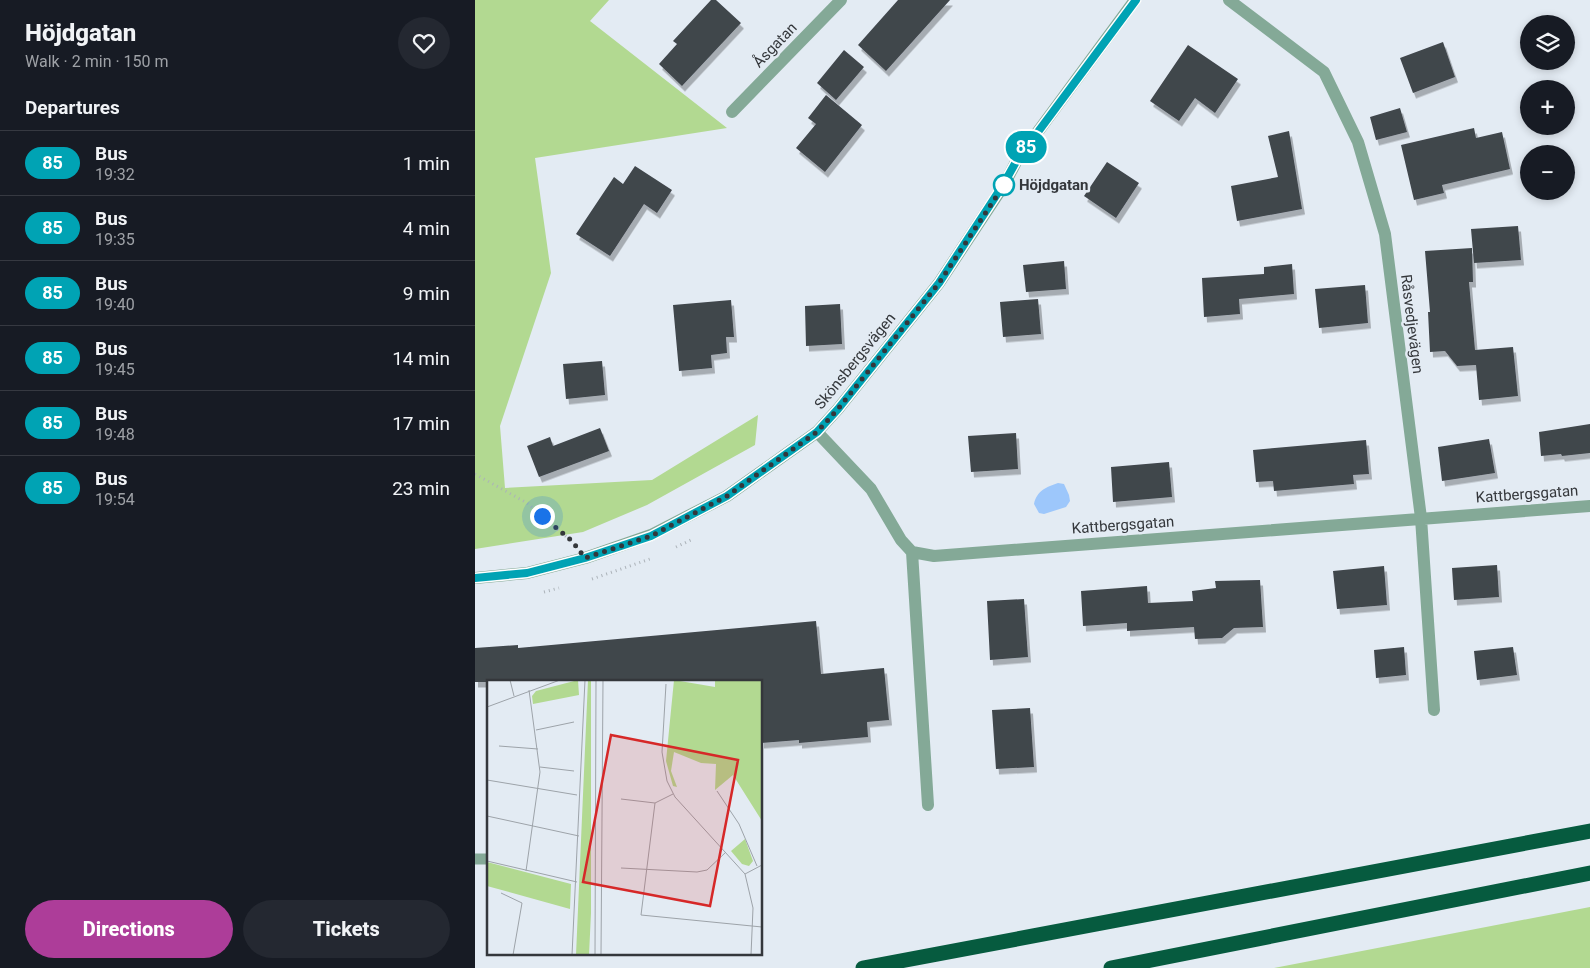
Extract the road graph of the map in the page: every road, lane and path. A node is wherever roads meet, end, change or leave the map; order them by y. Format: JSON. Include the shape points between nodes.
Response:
{"nodes":[{"id":1,"x":841,"y":0,"type":"edge"},
{"id":2,"x":1135,"y":0,"type":"edge"},
{"id":3,"x":1229,"y":0,"type":"edge"},
{"id":4,"x":732,"y":112,"type":"dead end"},
{"id":5,"x":817,"y":432,"type":"junction"},
{"id":6,"x":475,"y":474,"type":"edge"},
{"id":7,"x":1590,"y":506,"type":"edge"},
{"id":8,"x":1421,"y":518,"type":"junction"},
{"id":9,"x":565,"y":543,"type":"dead end"},
{"id":10,"x":912,"y":552,"type":"junction"},
{"id":11,"x":475,"y":578,"type":"edge"},
{"id":12,"x":1434,"y":710,"type":"dead end"},
{"id":13,"x":928,"y":805,"type":"dead end"},
{"id":14,"x":1590,"y":831,"type":"edge"},
{"id":15,"x":1590,"y":873,"type":"edge"},
{"id":16,"x":863,"y":968,"type":"edge"},
{"id":17,"x":1111,"y":968,"type":"edge"}],
"edges":[{"from":1,"to":4,"type":"street","name":"Åsgatan"},
{"from":2,"to":5,"type":"street","name":"Skönsbergsvägen","via":[[1017,160],[939,283]]},
{"from":3,"to":8,"type":"street","name":"Råsvedjevägen","via":[[1324,72],[1358,142],[1385,234]]},
{"from":5,"to":10,"type":"street","via":[[871,489],[901,540]]},
{"from":5,"to":11,"type":"street","name":"Skönsbergsvägen","via":[[727,496],[651,536],[527,573]]},
{"from":6,"to":9,"type":"path","via":[[527,503],[572,541]]},
{"from":7,"to":8,"type":"street","name":"Kattbergsgatan"},
{"from":8,"to":10,"type":"street","name":"Kattbergsgatan","via":[[934,556]]},
{"from":8,"to":12,"type":"street","name":"Råsvedjevägen"},
{"from":10,"to":13,"type":"street"},
{"from":14,"to":16,"type":"highway"},
{"from":15,"to":17,"type":"highway"}]}
